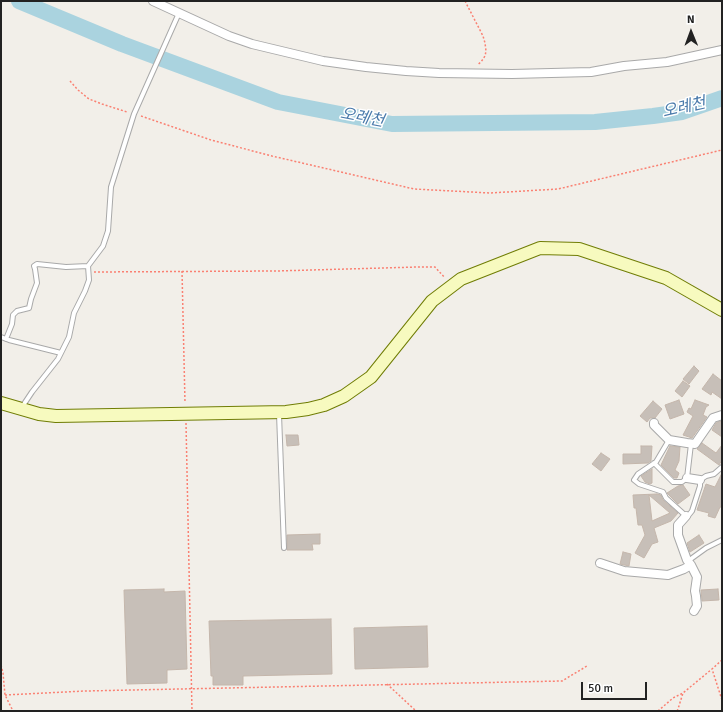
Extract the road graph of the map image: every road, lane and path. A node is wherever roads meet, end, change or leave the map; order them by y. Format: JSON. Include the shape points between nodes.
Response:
{"nodes":[{"id":1,"x":153,"y":1,"type":"edge"},
{"id":2,"x":465,"y":1,"type":"edge"},
{"id":3,"x":179,"y":13,"type":"junction"},
{"id":4,"x":722,"y":50,"type":"edge"},
{"id":5,"x":474,"y":66,"type":"dead end"},
{"id":6,"x":70,"y":81,"type":"dead end"},
{"id":7,"x":134,"y":114,"type":"junction"},
{"id":8,"x":722,"y":150,"type":"edge"},
{"id":9,"x":88,"y":266,"type":"junction"},
{"id":10,"x":182,"y":271,"type":"junction"},
{"id":11,"x":88,"y":272,"type":"junction"},
{"id":12,"x":452,"y":285,"type":"junction"},
{"id":13,"x":722,"y":310,"type":"edge"},
{"id":14,"x":1,"y":337,"type":"edge"},
{"id":15,"x":6,"y":339,"type":"junction"},
{"id":16,"x":61,"y":353,"type":"junction"},
{"id":17,"x":1,"y":403,"type":"edge"},
{"id":18,"x":21,"y":409,"type":"junction"},
{"id":19,"x":279,"y":412,"type":"junction"},
{"id":20,"x":186,"y":414,"type":"junction"},
{"id":21,"x":722,"y":415,"type":"edge"},
{"id":22,"x":654,"y":423,"type":"dead end"},
{"id":23,"x":669,"y":440,"type":"junction"},
{"id":24,"x":691,"y":444,"type":"junction"},
{"id":25,"x":654,"y":463,"type":"junction"},
{"id":26,"x":722,"y":467,"type":"edge"},
{"id":27,"x":687,"y":478,"type":"junction"},
{"id":28,"x":700,"y":480,"type":"junction"},
{"id":29,"x":686,"y":516,"type":"junction"},
{"id":30,"x":722,"y":540,"type":"edge"},
{"id":31,"x":284,"y":548,"type":"dead end"},
{"id":32,"x":600,"y":563,"type":"dead end"},
{"id":33,"x":689,"y":563,"type":"junction"},
{"id":34,"x":694,"y":611,"type":"dead end"},
{"id":35,"x":722,"y":660,"type":"edge"},
{"id":36,"x":1,"y":665,"type":"edge"},
{"id":37,"x":587,"y":666,"type":"dead end"},
{"id":38,"x":712,"y":669,"type":"junction"},
{"id":39,"x":387,"y":684,"type":"junction"},
{"id":40,"x":192,"y":689,"type":"junction"},
{"id":41,"x":683,"y":693,"type":"junction"},
{"id":42,"x":5,"y":695,"type":"junction"},
{"id":43,"x":722,"y":700,"type":"edge"},
{"id":44,"x":13,"y":711,"type":"edge"},
{"id":45,"x":192,"y":711,"type":"edge"},
{"id":46,"x":416,"y":711,"type":"edge"},
{"id":47,"x":658,"y":711,"type":"edge"},
{"id":48,"x":677,"y":711,"type":"edge"}],
"edges":[{"from":1,"to":3,"type":"street"},
{"from":2,"to":5,"type":"path","via":[[486,47],[485,56]]},
{"from":3,"to":4,"type":"street","via":[[252,44],[323,61],[426,72],[591,72],[667,62]]},
{"from":3,"to":7,"type":"lane"},
{"from":6,"to":7,"type":"path","via":[[89,99]]},
{"from":7,"to":8,"type":"path","via":[[219,142],[414,190],[490,193],[558,189]]},
{"from":7,"to":9,"type":"lane","via":[[111,187],[107,236]]},
{"from":9,"to":11,"type":"lane"},
{"from":9,"to":15,"type":"lane","via":[[34,266],[37,283],[29,308],[17,310],[13,315]]},
{"from":10,"to":11,"type":"path"},
{"from":10,"to":12,"type":"path","via":[[435,267]]},
{"from":10,"to":20,"type":"path"},
{"from":11,"to":16,"type":"lane","via":[[89,280]]},
{"from":12,"to":13,"type":"street","via":[[460,279],[540,248],[578,249],[666,278]]},
{"from":12,"to":19,"type":"street","via":[[432,301],[380,367],[361,385],[324,405]]},
{"from":14,"to":15,"type":"lane"},
{"from":15,"to":16,"type":"lane"},
{"from":16,"to":18,"type":"lane"},
{"from":17,"to":18,"type":"street"},
{"from":18,"to":20,"type":"street","via":[[56,416]]},
{"from":19,"to":20,"type":"street"},
{"from":19,"to":31,"type":"lane"},
{"from":20,"to":40,"type":"path"},
{"from":21,"to":24,"type":"street","via":[[713,418],[694,444]]},
{"from":22,"to":23,"type":"street"},
{"from":23,"to":24,"type":"street"},
{"from":23,"to":25,"type":"lane"},
{"from":24,"to":27,"type":"lane"},
{"from":25,"to":27,"type":"lane","via":[[673,482],[682,482]]},
{"from":25,"to":29,"type":"lane","via":[[634,480],[664,492],[666,498]]},
{"from":26,"to":28,"type":"lane"},
{"from":27,"to":28,"type":"street"},
{"from":28,"to":29,"type":"lane","via":[[692,511]]},
{"from":29,"to":33,"type":"street","via":[[678,525],[678,534]]},
{"from":30,"to":33,"type":"lane","via":[[706,548]]},
{"from":32,"to":33,"type":"street","via":[[624,571],[668,575],[684,569]]},
{"from":33,"to":34,"type":"street","via":[[697,578],[697,606]]},
{"from":35,"to":38,"type":"path"},
{"from":36,"to":42,"type":"path"},
{"from":37,"to":39,"type":"path","via":[[562,681]]},
{"from":38,"to":41,"type":"path"},
{"from":38,"to":43,"type":"path"},
{"from":39,"to":40,"type":"path"},
{"from":39,"to":46,"type":"path"},
{"from":40,"to":42,"type":"path"},
{"from":40,"to":45,"type":"path"},
{"from":41,"to":47,"type":"path"},
{"from":41,"to":48,"type":"path"},
{"from":42,"to":44,"type":"path"}]}
